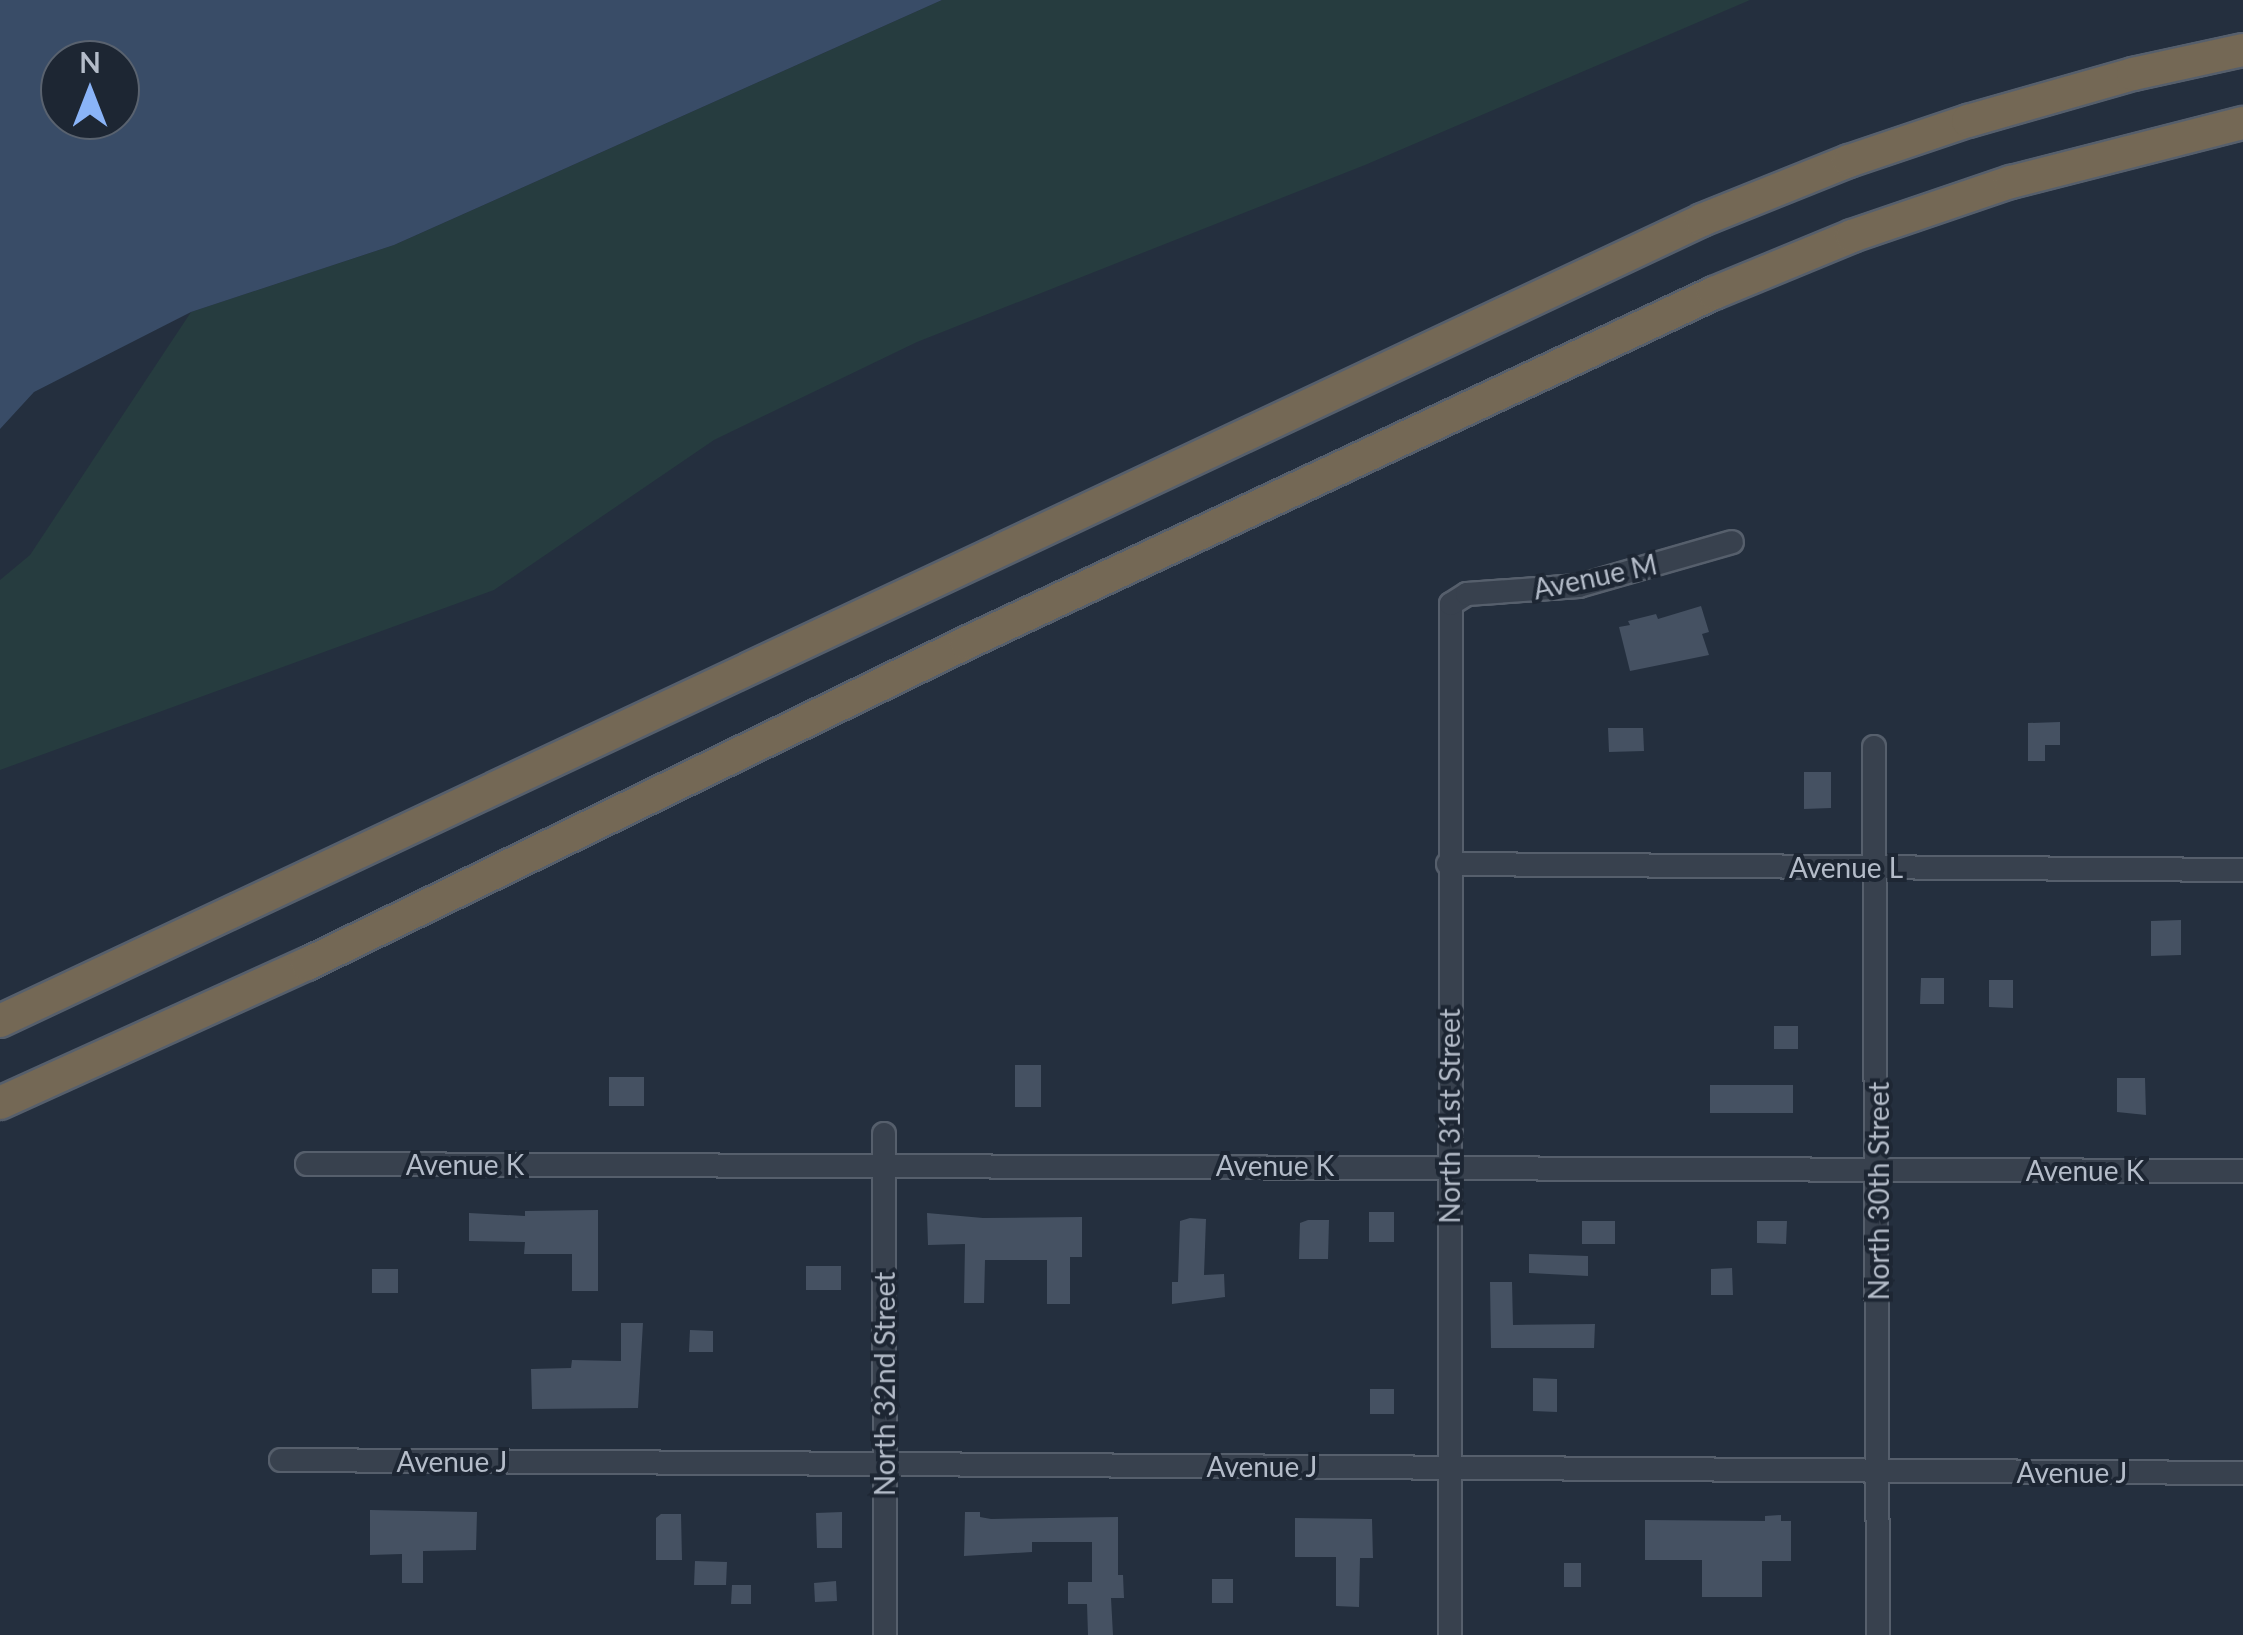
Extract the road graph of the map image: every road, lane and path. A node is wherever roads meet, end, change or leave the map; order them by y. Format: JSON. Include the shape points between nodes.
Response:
{"nodes":[{"id":1,"x":2243,"y":50,"type":"edge"},
{"id":2,"x":2243,"y":122,"type":"edge"},
{"id":3,"x":1732,"y":542,"type":"dead end"},
{"id":4,"x":1456,"y":599,"type":"joint"},
{"id":5,"x":1874,"y":746,"type":"dead end"},
{"id":6,"x":1448,"y":864,"type":"junction"},
{"id":7,"x":1878,"y":867,"type":"junction"},
{"id":8,"x":2243,"y":870,"type":"edge"},
{"id":9,"x":0,"y":1021,"type":"edge"},
{"id":10,"x":0,"y":1102,"type":"edge"},
{"id":11,"x":884,"y":1134,"type":"dead end"},
{"id":12,"x":307,"y":1164,"type":"dead end"},
{"id":13,"x":884,"y":1164,"type":"junction"},
{"id":14,"x":1449,"y":1166,"type":"junction"},
{"id":15,"x":1878,"y":1170,"type":"junction"},
{"id":16,"x":2243,"y":1171,"type":"edge"},
{"id":17,"x":281,"y":1460,"type":"dead end"},
{"id":18,"x":884,"y":1464,"type":"junction"},
{"id":19,"x":1449,"y":1468,"type":"junction"},
{"id":20,"x":1878,"y":1471,"type":"junction"},
{"id":21,"x":2243,"y":1473,"type":"edge"},
{"id":22,"x":885,"y":1635,"type":"edge"},
{"id":23,"x":1450,"y":1635,"type":"edge"},
{"id":24,"x":1878,"y":1635,"type":"edge"}],
"edges":[{"from":1,"to":9,"type":"highway","via":[[1968,120],[1702,220]]},
{"from":2,"to":10,"type":"highway","via":[[2010,182],[1747,279],[966,644],[307,964]]},
{"from":3,"to":4,"type":"street","name":"Avenue M","via":[[1579,586]]},
{"from":4,"to":6,"type":"street","name":"North 31st Street","via":[[1449,616]]},
{"from":5,"to":7,"type":"street","name":"North 30th Street"},
{"from":6,"to":7,"type":"street","name":"Avenue L"},
{"from":6,"to":14,"type":"street","name":"North 31st Street"},
{"from":7,"to":8,"type":"street","name":"Avenue L"},
{"from":7,"to":15,"type":"street","name":"North 30th Street"},
{"from":11,"to":13,"type":"street","name":"North 32nd Street"},
{"from":12,"to":13,"type":"street","name":"Avenue K"},
{"from":13,"to":14,"type":"street","name":"Avenue K"},
{"from":13,"to":18,"type":"street","name":"North 32nd Street"},
{"from":14,"to":15,"type":"street","name":"Avenue K"},
{"from":14,"to":19,"type":"street","name":"North 31st Street"},
{"from":15,"to":16,"type":"street","name":"Avenue K"},
{"from":15,"to":20,"type":"street","name":"North 30th Street"},
{"from":17,"to":18,"type":"street","name":"Avenue J"},
{"from":18,"to":19,"type":"street","name":"Avenue J"},
{"from":18,"to":22,"type":"street","name":"North 32nd Street"},
{"from":19,"to":20,"type":"street","name":"Avenue J"},
{"from":19,"to":23,"type":"street","name":"North 31st Street"},
{"from":20,"to":21,"type":"street","name":"Avenue J"},
{"from":20,"to":24,"type":"street","name":"North 30th Street"}]}
